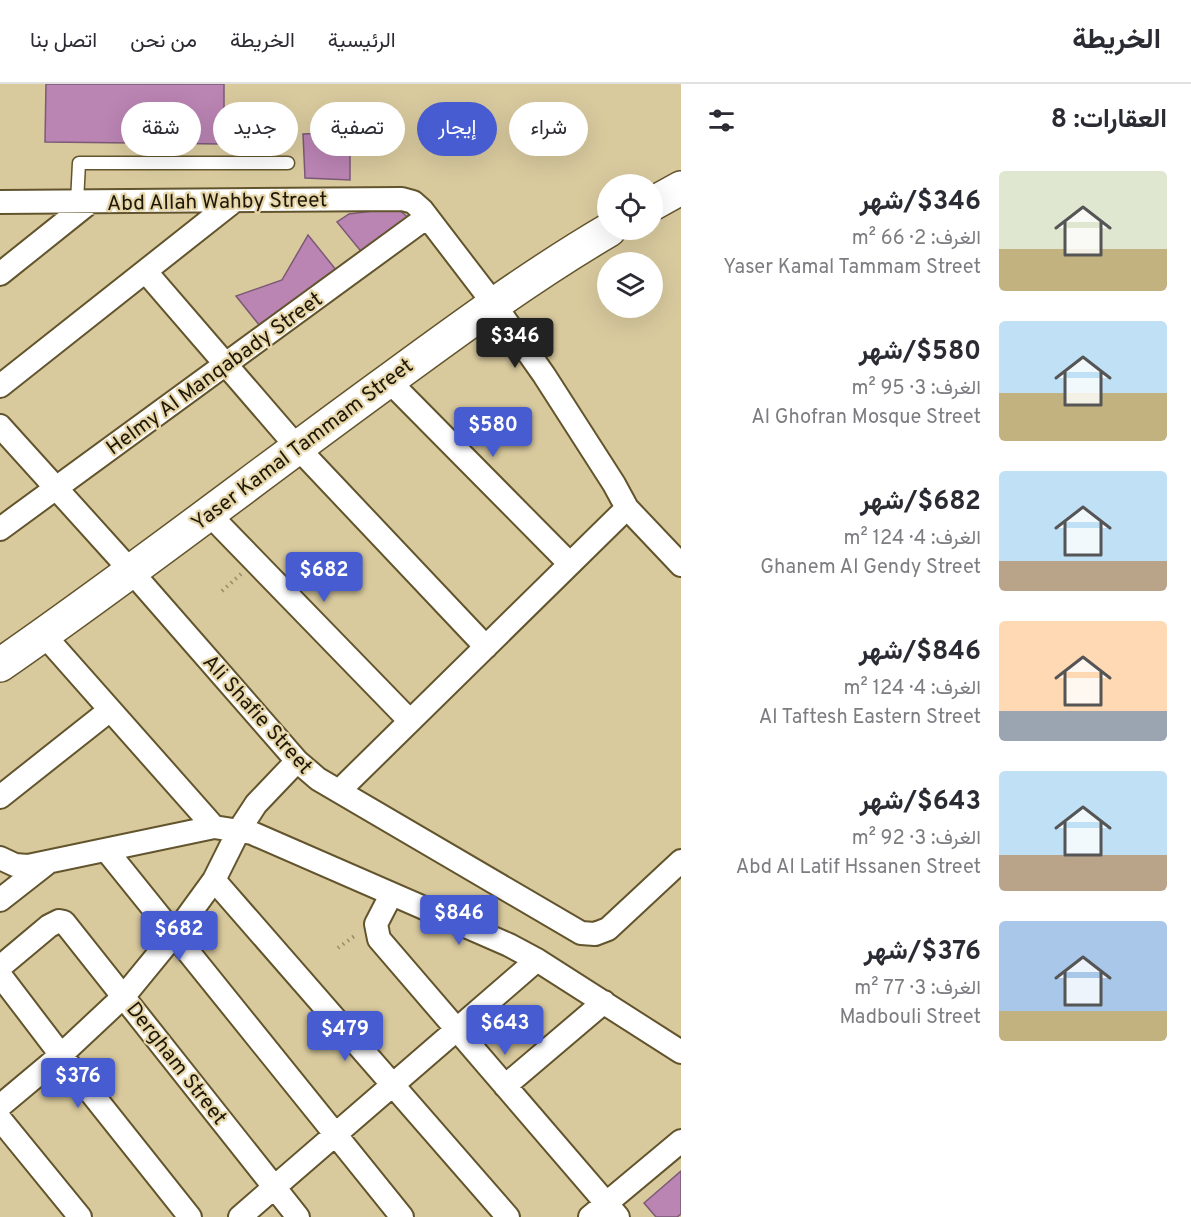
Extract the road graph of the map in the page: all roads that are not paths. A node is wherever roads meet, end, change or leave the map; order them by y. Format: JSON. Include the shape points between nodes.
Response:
{"nodes":[{"id":1,"x":288,"y":163,"type":"dead end"},
{"id":2,"x":681,"y":188,"type":"edge"},
{"id":3,"x":663,"y":198,"type":"edge"},
{"id":4,"x":234,"y":201,"type":"junction"},
{"id":5,"x":0,"y":202,"type":"edge"},
{"id":6,"x":84,"y":202,"type":"junction"},
{"id":7,"x":427,"y":217,"type":"junction"},
{"id":8,"x":597,"y":238,"type":"edge"},
{"id":9,"x":146,"y":272,"type":"junction"},
{"id":10,"x":0,"y":274,"type":"edge"},
{"id":11,"x":494,"y":304,"type":"junction"},
{"id":12,"x":226,"y":365,"type":"junction"},
{"id":13,"x":388,"y":380,"type":"junction"},
{"id":14,"x":0,"y":386,"type":"edge"},
{"id":15,"x":0,"y":426,"type":"edge"},
{"id":16,"x":297,"y":447,"type":"junction"},
{"id":17,"x":55,"y":489,"type":"junction"},
{"id":18,"x":627,"y":508,"type":"junction"},
{"id":19,"x":209,"y":513,"type":"junction"},
{"id":20,"x":0,"y":529,"type":"edge"},
{"id":21,"x":570,"y":564,"type":"junction"},
{"id":22,"x":681,"y":565,"type":"edge"},
{"id":23,"x":131,"y":571,"type":"junction"},
{"id":24,"x":44,"y":635,"type":"junction"},
{"id":25,"x":486,"y":647,"type":"junction"},
{"id":26,"x":0,"y":665,"type":"edge"},
{"id":27,"x":110,"y":710,"type":"junction"},
{"id":28,"x":410,"y":721,"type":"junction"},
{"id":29,"x":297,"y":761,"type":"junction"},
{"id":30,"x":339,"y":791,"type":"junction"},
{"id":31,"x":0,"y":797,"type":"edge"},
{"id":32,"x":213,"y":827,"type":"junction"},
{"id":33,"x":239,"y":830,"type":"junction"},
{"id":34,"x":107,"y":851,"type":"junction"},
{"id":35,"x":0,"y":858,"type":"edge"},
{"id":36,"x":47,"y":863,"type":"junction"},
{"id":37,"x":677,"y":873,"type":"edge"},
{"id":38,"x":214,"y":880,"type":"junction"},
{"id":39,"x":391,"y":895,"type":"junction"},
{"id":40,"x":0,"y":900,"type":"edge"},
{"id":41,"x":174,"y":935,"type":"junction"},
{"id":42,"x":537,"y":960,"type":"junction"},
{"id":43,"x":0,"y":967,"type":"edge"},
{"id":44,"x":0,"y":975,"type":"edge"},
{"id":45,"x":124,"y":996,"type":"junction"},
{"id":46,"x":604,"y":1002,"type":"junction"},
{"id":47,"x":456,"y":1030,"type":"junction"},
{"id":48,"x":681,"y":1052,"type":"edge"},
{"id":49,"x":61,"y":1055,"type":"junction"},
{"id":50,"x":392,"y":1085,"type":"junction"},
{"id":51,"x":505,"y":1086,"type":"junction"},
{"id":52,"x":0,"y":1106,"type":"edge"},
{"id":53,"x":0,"y":1119,"type":"edge"},
{"id":54,"x":335,"y":1134,"type":"junction"},
{"id":55,"x":681,"y":1141,"type":"edge"},
{"id":56,"x":274,"y":1188,"type":"junction"},
{"id":57,"x":604,"y":1212,"type":"edge"},
{"id":58,"x":80,"y":1217,"type":"edge"},
{"id":59,"x":190,"y":1217,"type":"edge"},
{"id":60,"x":240,"y":1217,"type":"edge"},
{"id":61,"x":298,"y":1217,"type":"edge"},
{"id":62,"x":402,"y":1217,"type":"edge"},
{"id":63,"x":508,"y":1217,"type":"edge"}],
"edges":[{"from":1,"to":6,"type":"lane","via":[[79,164]]},
{"from":2,"to":3,"type":"street"},
{"from":4,"to":6,"type":"street","name":"Abd Allah Wahby Street"},
{"from":4,"to":7,"type":"street","name":"Abd Allah Wahby Street","via":[[402,199],[413,202]]},
{"from":4,"to":9,"type":"street"},
{"from":5,"to":6,"type":"street","name":"Abd Allah Wahby Street"},
{"from":6,"to":10,"type":"street"},
{"from":7,"to":11,"type":"street","name":"Abd Allah Wahby Street"},
{"from":7,"to":12,"type":"street","name":"Helmy Al Manqabady Street"},
{"from":8,"to":11,"type":"street","name":"Yaser Kamal Tammam Street"},
{"from":9,"to":12,"type":"street"},
{"from":9,"to":14,"type":"street"},
{"from":11,"to":13,"type":"street","name":"Yaser Kamal Tammam Street"},
{"from":11,"to":18,"type":"street","name":"Abd Allah Wahby Street","via":[[544,375]]},
{"from":12,"to":16,"type":"street"},
{"from":12,"to":17,"type":"street","name":"Helmy Al Manqabady Street"},
{"from":13,"to":16,"type":"street","name":"Yaser Kamal Tammam Street"},
{"from":13,"to":21,"type":"street"},
{"from":15,"to":17,"type":"street","name":"Ali Shafie Street"},
{"from":16,"to":19,"type":"street","name":"Yaser Kamal Tammam Street"},
{"from":16,"to":25,"type":"street"},
{"from":17,"to":20,"type":"street","name":"Helmy Al Manqabady Street"},
{"from":17,"to":23,"type":"street","name":"Ali Shafie Street"},
{"from":18,"to":21,"type":"street"},
{"from":18,"to":22,"type":"street","name":"Abd Allah Wahby Street"},
{"from":19,"to":23,"type":"street","name":"Yaser Kamal Tammam Street"},
{"from":19,"to":28,"type":"street"},
{"from":21,"to":25,"type":"street"},
{"from":23,"to":24,"type":"street","name":"Yaser Kamal Tammam Street"},
{"from":23,"to":29,"type":"street","name":"Ali Shafie Street"},
{"from":24,"to":26,"type":"street","name":"Yaser Kamal Tammam Street"},
{"from":24,"to":27,"type":"street"},
{"from":25,"to":28,"type":"street"},
{"from":27,"to":31,"type":"street"},
{"from":27,"to":32,"type":"street"},
{"from":28,"to":30,"type":"street"},
{"from":29,"to":30,"type":"street","name":"Ali Shafie Street"},
{"from":29,"to":33,"type":"street","via":[[256,804]]},
{"from":30,"to":37,"type":"street","name":"Ali Shafie Street","via":[[581,933],[595,934],[608,929]]},
{"from":32,"to":33,"type":"street"},
{"from":32,"to":34,"type":"street"},
{"from":33,"to":38,"type":"street"},
{"from":33,"to":39,"type":"street","via":[[266,838]]},
{"from":34,"to":36,"type":"street"},
{"from":34,"to":41,"type":"street"},
{"from":35,"to":36,"type":"street","via":[[15,865]]},
{"from":36,"to":40,"type":"street"},
{"from":38,"to":41,"type":"street"},
{"from":38,"to":50,"type":"street"},
{"from":39,"to":42,"type":"street"},
{"from":39,"to":47,"type":"street","via":[[376,924],[379,939]]},
{"from":41,"to":45,"type":"street"},
{"from":41,"to":54,"type":"street"},
{"from":42,"to":46,"type":"street"},
{"from":42,"to":47,"type":"street"},
{"from":43,"to":45,"type":"street","name":"Dergham Street","via":[[59,921],[68,926]]},
{"from":44,"to":49,"type":"street"},
{"from":45,"to":49,"type":"street"},
{"from":45,"to":56,"type":"street","name":"Dergham Street"},
{"from":46,"to":48,"type":"street"},
{"from":46,"to":51,"type":"street"},
{"from":47,"to":50,"type":"street"},
{"from":47,"to":51,"type":"street"},
{"from":49,"to":52,"type":"street"},
{"from":49,"to":59,"type":"street"},
{"from":50,"to":54,"type":"street"},
{"from":50,"to":63,"type":"street"},
{"from":51,"to":57,"type":"street"},
{"from":53,"to":58,"type":"street"},
{"from":54,"to":56,"type":"street"},
{"from":54,"to":62,"type":"street"},
{"from":55,"to":57,"type":"street"},
{"from":56,"to":60,"type":"street"},
{"from":56,"to":61,"type":"street","name":"Dergham Street"}]}
